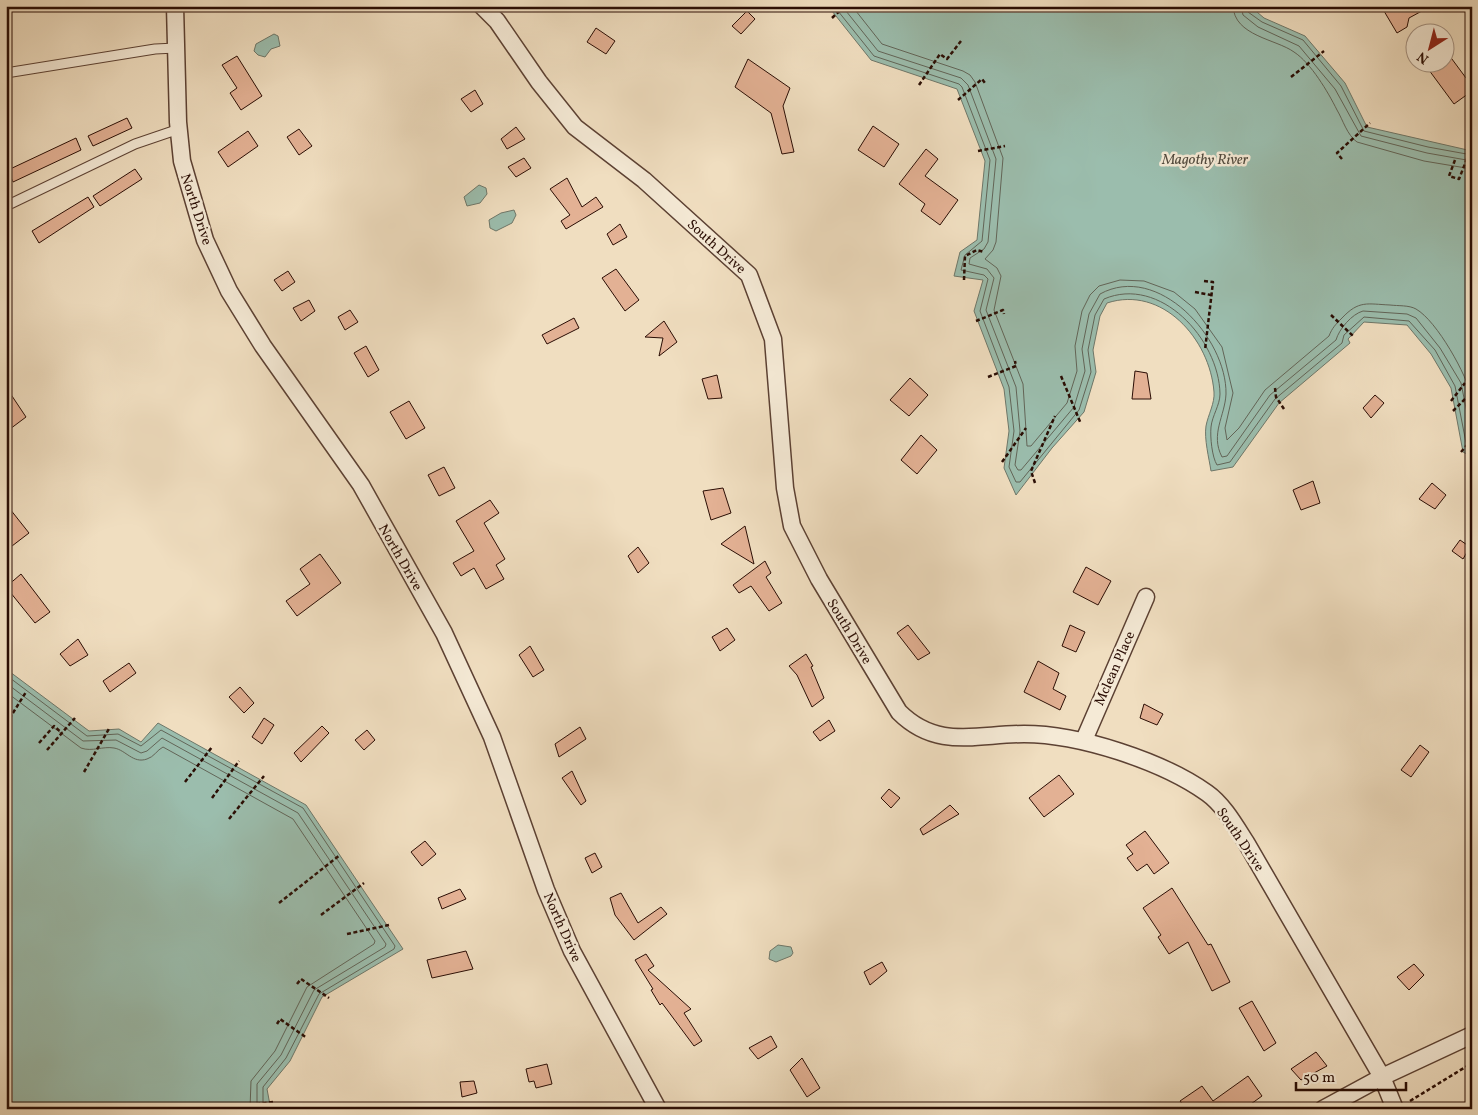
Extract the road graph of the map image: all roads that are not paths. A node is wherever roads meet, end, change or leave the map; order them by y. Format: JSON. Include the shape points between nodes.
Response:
{"nodes":[{"id":1,"x":175,"y":6,"type":"edge"},
{"id":2,"x":482,"y":6,"type":"edge"},
{"id":3,"x":176,"y":48,"type":"junction"},
{"id":4,"x":6,"y":73,"type":"edge"},
{"id":5,"x":179,"y":130,"type":"junction"},
{"id":6,"x":6,"y":206,"type":"edge"},
{"id":7,"x":1146,"y":597,"type":"dead end"},
{"id":8,"x":1084,"y":740,"type":"junction"},
{"id":9,"x":1472,"y":1035,"type":"edge"},
{"id":10,"x":1382,"y":1078,"type":"junction"},
{"id":11,"x":658,"y":1109,"type":"edge"},
{"id":12,"x":1323,"y":1109,"type":"edge"},
{"id":13,"x":1395,"y":1109,"type":"edge"}],
"edges":[{"from":1,"to":3,"type":"street","name":"North Drive"},
{"from":2,"to":8,"type":"street","name":"South Drive","via":[[497,21],[575,127],[644,180],[749,275],[773,339],[785,488],[792,526],[819,579],[899,712],[912,725],[928,733],[972,738],[1024,734]]},
{"from":3,"to":4,"type":"lane"},
{"from":3,"to":5,"type":"street","name":"North Drive"},
{"from":5,"to":6,"type":"lane","via":[[135,144]]},
{"from":5,"to":11,"type":"street","name":"North Drive","via":[[182,161],[197,219],[228,291],[360,485],[444,633],[492,737],[546,890],[572,951]]},
{"from":7,"to":8,"type":"street","name":"Mclean Place"},
{"from":8,"to":10,"type":"street","name":"South Drive","via":[[1168,771],[1208,794],[1219,805],[1247,844]]},
{"from":9,"to":10,"type":"street"},
{"from":10,"to":12,"type":"street"},
{"from":10,"to":13,"type":"street","name":"South Drive"}]}
